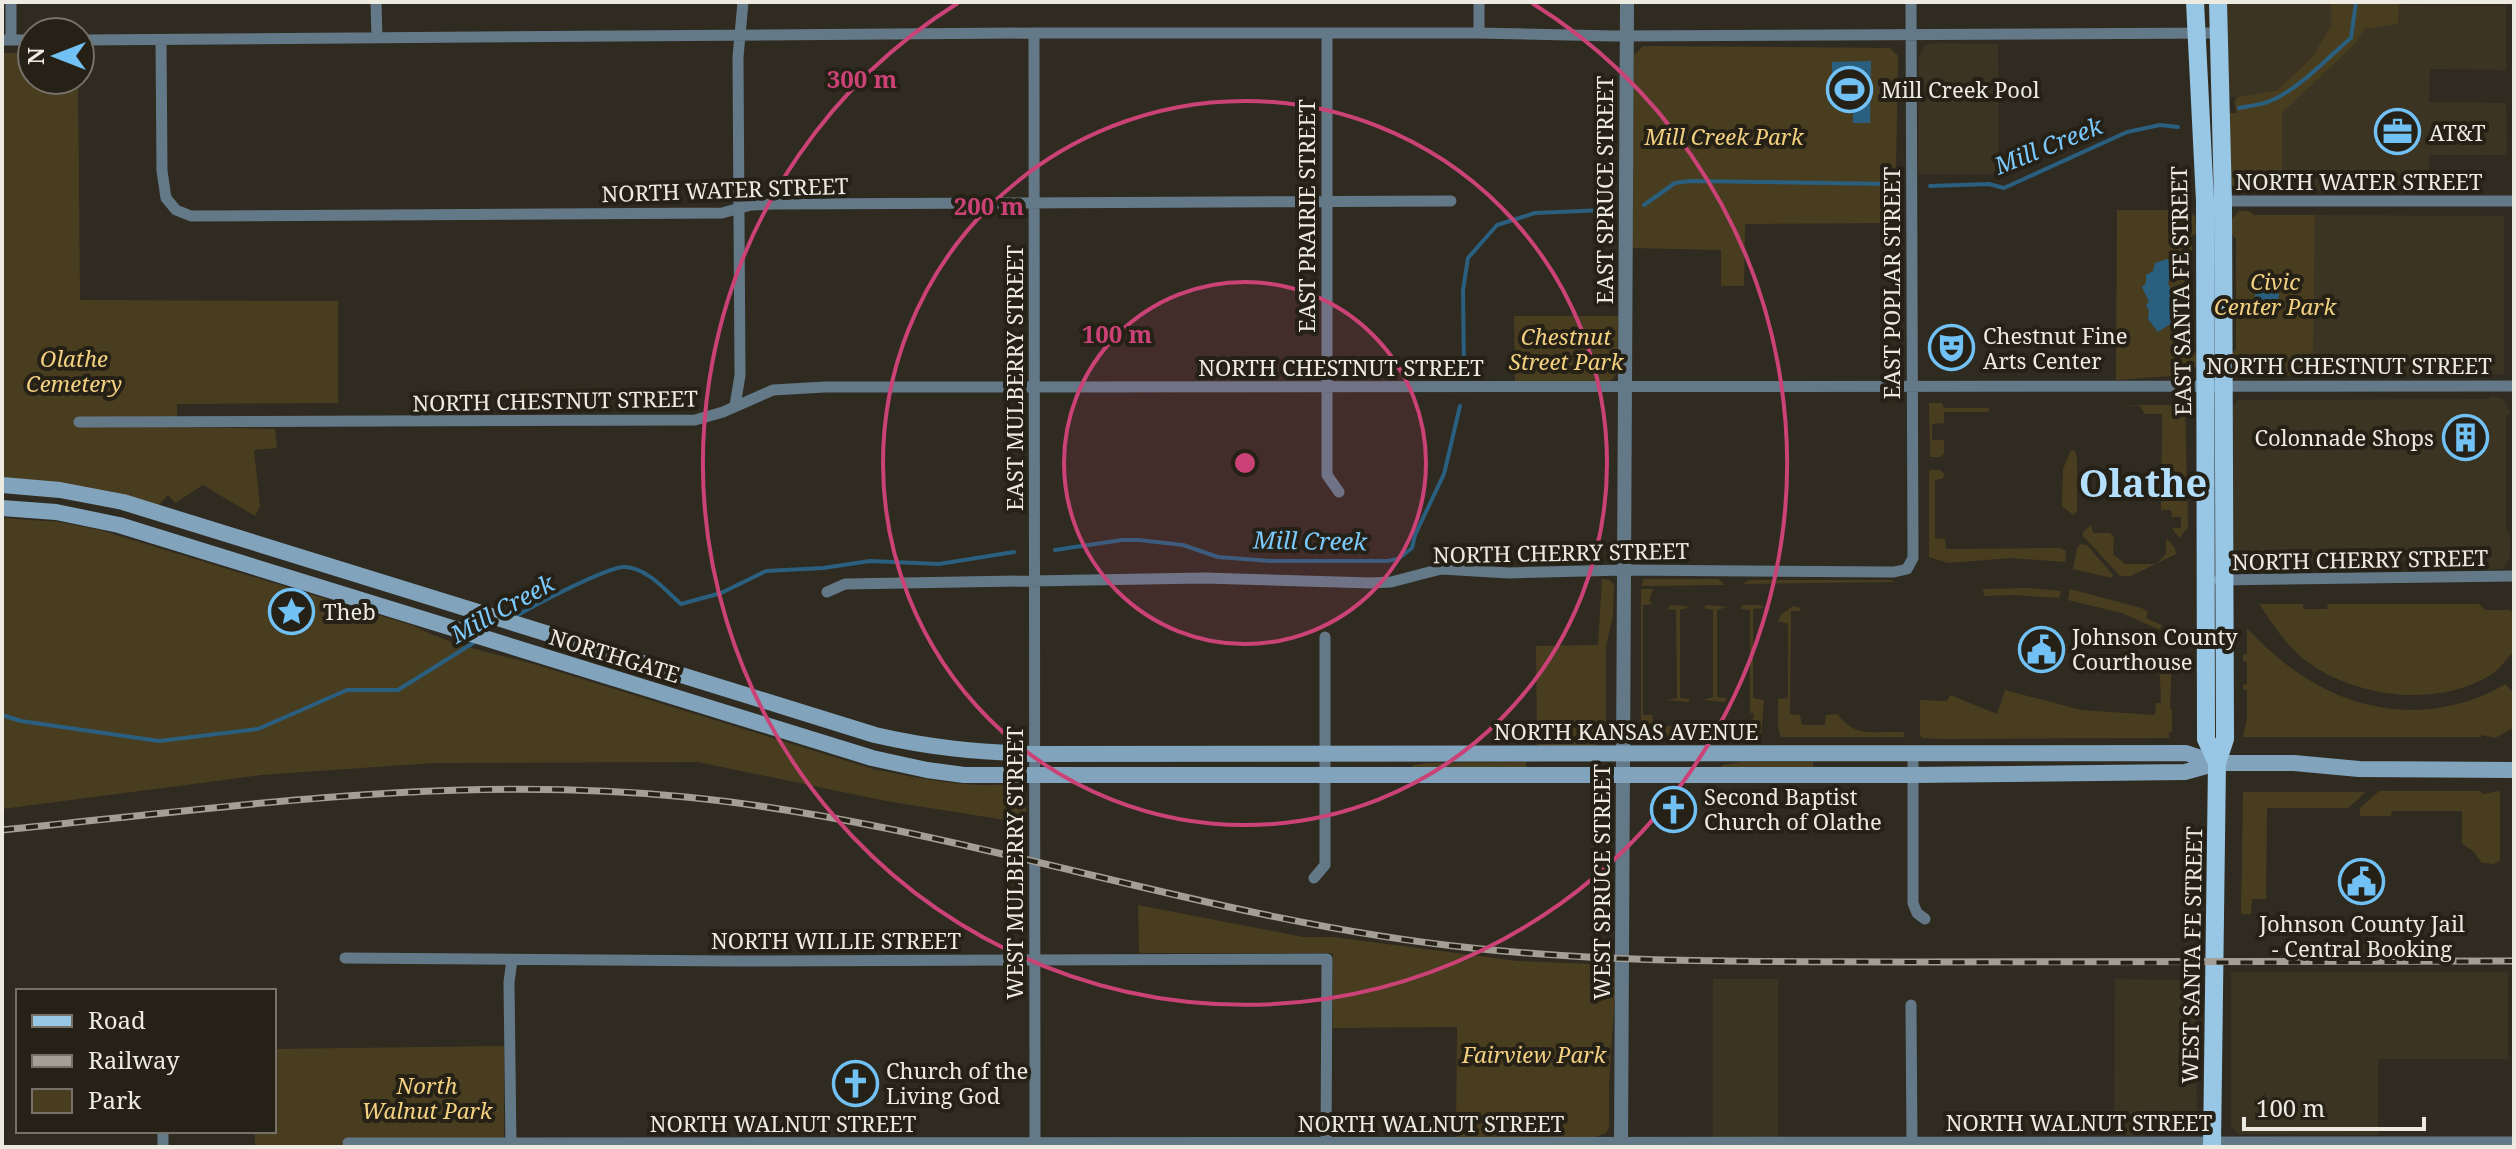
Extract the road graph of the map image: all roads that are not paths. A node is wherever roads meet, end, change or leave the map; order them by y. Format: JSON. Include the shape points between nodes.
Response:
{"nodes":[{"id":1,"x":11,"y":2,"type":"edge"},
{"id":2,"x":376,"y":2,"type":"edge"},
{"id":3,"x":743,"y":2,"type":"edge"},
{"id":4,"x":1479,"y":2,"type":"edge"},
{"id":5,"x":1627,"y":2,"type":"edge"},
{"id":6,"x":1911,"y":2,"type":"edge"},
{"id":7,"x":2195,"y":2,"type":"edge"},
{"id":8,"x":2218,"y":2,"type":"edge"},
{"id":9,"x":1034,"y":33,"type":"junction"},
{"id":10,"x":1327,"y":33,"type":"junction"},
{"id":11,"x":1479,"y":33,"type":"junction"},
{"id":12,"x":2196,"y":33,"type":"junction"},
{"id":13,"x":2218,"y":33,"type":"junction"},
{"id":14,"x":1911,"y":35,"type":"junction"},
{"id":15,"x":740,"y":36,"type":"junction"},
{"id":16,"x":1627,"y":36,"type":"junction"},
{"id":17,"x":377,"y":38,"type":"junction"},
{"id":18,"x":7,"y":40,"type":"edge"},
{"id":19,"x":96,"y":40,"type":"edge"},
{"id":20,"x":161,"y":40,"type":"junction"},
{"id":21,"x":1451,"y":201,"type":"dead end"},
{"id":22,"x":2214,"y":201,"type":"junction"},
{"id":23,"x":2514,"y":201,"type":"edge"},
{"id":24,"x":1326,"y":202,"type":"junction"},
{"id":25,"x":1033,"y":203,"type":"junction"},
{"id":26,"x":739,"y":208,"type":"junction"},
{"id":27,"x":2214,"y":385,"type":"junction"},
{"id":28,"x":1912,"y":386,"type":"junction"},
{"id":29,"x":2514,"y":386,"type":"edge"},
{"id":30,"x":1326,"y":387,"type":"junction"},
{"id":31,"x":1624,"y":387,"type":"junction"},
{"id":32,"x":1034,"y":388,"type":"junction"},
{"id":33,"x":735,"y":406,"type":"junction"},
{"id":34,"x":79,"y":422,"type":"dead end"},
{"id":35,"x":2,"y":485,"type":"edge"},
{"id":36,"x":1339,"y":492,"type":"dead end"},
{"id":37,"x":2,"y":508,"type":"edge"},
{"id":38,"x":1911,"y":564,"type":"joint"},
{"id":39,"x":1624,"y":570,"type":"junction"},
{"id":40,"x":2514,"y":576,"type":"edge"},
{"id":41,"x":1034,"y":579,"type":"junction"},
{"id":42,"x":2216,"y":580,"type":"junction"},
{"id":43,"x":827,"y":592,"type":"dead end"},
{"id":44,"x":1325,"y":637,"type":"dead end"},
{"id":45,"x":1325,"y":753,"type":"junction"},
{"id":46,"x":1624,"y":753,"type":"junction"},
{"id":47,"x":1913,"y":753,"type":"junction"},
{"id":48,"x":1034,"y":754,"type":"junction"},
{"id":49,"x":2217,"y":763,"type":"junction"},
{"id":50,"x":2514,"y":770,"type":"edge"},
{"id":51,"x":1913,"y":775,"type":"junction"},
{"id":52,"x":1034,"y":776,"type":"junction"},
{"id":53,"x":1325,"y":776,"type":"junction"},
{"id":54,"x":1624,"y":776,"type":"junction"},
{"id":55,"x":1314,"y":878,"type":"dead end"},
{"id":56,"x":1925,"y":919,"type":"dead end"},
{"id":57,"x":345,"y":958,"type":"dead end"},
{"id":58,"x":512,"y":960,"type":"junction"},
{"id":59,"x":1034,"y":960,"type":"junction"},
{"id":60,"x":1911,"y":1005,"type":"dead end"},
{"id":61,"x":2514,"y":1142,"type":"edge"},
{"id":62,"x":348,"y":1143,"type":"dead end"},
{"id":63,"x":1912,"y":1144,"type":"edge"},
{"id":64,"x":2212,"y":1144,"type":"edge"},
{"id":65,"x":510,"y":1145,"type":"edge"},
{"id":66,"x":1035,"y":1145,"type":"edge"},
{"id":67,"x":1326,"y":1145,"type":"edge"},
{"id":68,"x":1621,"y":1145,"type":"edge"}],
"edges":[{"from":1,"to":18,"type":"street"},
{"from":2,"to":17,"type":"street"},
{"from":3,"to":15,"type":"street"},
{"from":4,"to":11,"type":"street"},
{"from":5,"to":16,"type":"street","name":"EAST SPRUCE STREET"},
{"from":6,"to":14,"type":"street","name":"EAST POPLAR STREET"},
{"from":7,"to":12,"type":"main road","name":"EAST SANTA FE STREET"},
{"from":8,"to":13,"type":"main road","name":"EAST SANTA FE STREET"},
{"from":9,"to":10,"type":"street"},
{"from":9,"to":15,"type":"street"},
{"from":9,"to":25,"type":"street","name":"EAST MULBERRY STREET"},
{"from":10,"to":11,"type":"street"},
{"from":10,"to":24,"type":"street","name":"EAST PRAIRIE STREET"},
{"from":11,"to":16,"type":"street"},
{"from":12,"to":13,"type":"street"},
{"from":12,"to":14,"type":"street"},
{"from":12,"to":22,"type":"main road","name":"EAST SANTA FE STREET"},
{"from":13,"to":22,"type":"main road","name":"EAST SANTA FE STREET"},
{"from":14,"to":16,"type":"street"},
{"from":14,"to":28,"type":"street","name":"EAST POPLAR STREET"},
{"from":15,"to":17,"type":"street"},
{"from":15,"to":26,"type":"street"},
{"from":16,"to":31,"type":"street","name":"EAST SPRUCE STREET"},
{"from":17,"to":20,"type":"street"},
{"from":19,"to":20,"type":"street"},
{"from":20,"to":26,"type":"street","name":"NORTH WATER STREET","via":[[166,198],[191,216],[722,213]]},
{"from":21,"to":24,"type":"street","name":"NORTH WATER STREET"},
{"from":22,"to":23,"type":"street","name":"NORTH WATER STREET"},
{"from":22,"to":27,"type":"main road","name":"EAST SANTA FE STREET"},
{"from":24,"to":25,"type":"street","name":"NORTH WATER STREET"},
{"from":24,"to":30,"type":"street","name":"EAST PRAIRIE STREET"},
{"from":25,"to":26,"type":"street","name":"NORTH WATER STREET"},
{"from":25,"to":32,"type":"street","name":"EAST MULBERRY STREET"},
{"from":26,"to":33,"type":"street","via":[[740,375]]},
{"from":27,"to":28,"type":"street","name":"NORTH CHESTNUT STREET"},
{"from":27,"to":29,"type":"street","name":"NORTH CHESTNUT STREET"},
{"from":27,"to":42,"type":"main road","name":"EAST SANTA FE STREET"},
{"from":28,"to":31,"type":"street","name":"NORTH CHESTNUT STREET"},
{"from":28,"to":38,"type":"street","name":"EAST POPLAR STREET"},
{"from":30,"to":31,"type":"street","name":"NORTH CHESTNUT STREET"},
{"from":30,"to":32,"type":"street","name":"NORTH CHESTNUT STREET"},
{"from":30,"to":36,"type":"street","name":"EAST PRAIRIE STREET","via":[[1327,475]]},
{"from":31,"to":39,"type":"street","name":"EAST SPRUCE STREET"},
{"from":32,"to":33,"type":"street","name":"NORTH CHESTNUT STREET","via":[[773,390]]},
{"from":32,"to":41,"type":"street","name":"EAST MULBERRY STREET"},
{"from":33,"to":34,"type":"street","name":"NORTH CHESTNUT STREET","via":[[710,417],[664,421]]},
{"from":35,"to":48,"type":"main road","name":"NORTHGATE","via":[[123,502],[875,735],[963,752]]},
{"from":37,"to":52,"type":"main road","name":"NORTHGATE","via":[[119,525],[872,758],[964,775]]},
{"from":38,"to":39,"type":"street","name":"NORTH CHERRY STREET","via":[[1894,572]]},
{"from":39,"to":41,"type":"street","name":"NORTH CHERRY STREET","via":[[1441,569],[1371,583]]},
{"from":39,"to":46,"type":"street","name":"WEST SPRUCE STREET"},
{"from":40,"to":42,"type":"street","name":"NORTH CHERRY STREET"},
{"from":41,"to":43,"type":"street","name":"NORTH CHERRY STREET","via":[[845,584]]},
{"from":41,"to":48,"type":"street","name":"WEST MULBERRY STREET"},
{"from":42,"to":49,"type":"main road","name":"WEST SANTA FE STREET","via":[[2225,739]]},
{"from":44,"to":45,"type":"street"},
{"from":45,"to":46,"type":"main road","name":"NORTH KANSAS AVENUE"},
{"from":45,"to":48,"type":"main road","name":"NORTH KANSAS AVENUE"},
{"from":45,"to":53,"type":"street"},
{"from":46,"to":47,"type":"main road","name":"NORTH KANSAS AVENUE"},
{"from":46,"to":54,"type":"street","name":"WEST SPRUCE STREET"},
{"from":47,"to":49,"type":"main road","name":"NORTH KANSAS AVENUE","via":[[2186,753]]},
{"from":47,"to":51,"type":"street"},
{"from":48,"to":52,"type":"street","name":"WEST MULBERRY STREET"},
{"from":49,"to":50,"type":"main road","name":"NORTH KANSAS AVENUE"},
{"from":49,"to":51,"type":"main road","name":"NORTH KANSAS AVENUE","via":[[2185,772]]},
{"from":49,"to":64,"type":"main road","name":"WEST SANTA FE STREET"},
{"from":51,"to":54,"type":"main road","name":"NORTH KANSAS AVENUE"},
{"from":51,"to":56,"type":"street","via":[[1913,903]]},
{"from":52,"to":53,"type":"main road","name":"NORTH KANSAS AVENUE"},
{"from":52,"to":59,"type":"street","name":"WEST MULBERRY STREET"},
{"from":53,"to":54,"type":"main road","name":"NORTH KANSAS AVENUE"},
{"from":53,"to":55,"type":"street","via":[[1325,865]]},
{"from":54,"to":68,"type":"street","name":"WEST SPRUCE STREET"},
{"from":57,"to":58,"type":"street","name":"NORTH WILLIE STREET"},
{"from":58,"to":59,"type":"street","name":"NORTH WILLIE STREET"},
{"from":58,"to":65,"type":"street"},
{"from":59,"to":66,"type":"street","name":"WEST MULBERRY STREET"},
{"from":59,"to":67,"type":"street","name":"NORTH WILLIE STREET","via":[[1327,959]]},
{"from":60,"to":63,"type":"street"},
{"from":61,"to":64,"type":"street","name":"NORTH WALNUT STREET"},
{"from":62,"to":65,"type":"street","name":"NORTH WALNUT STREET"},
{"from":63,"to":64,"type":"street","name":"NORTH WALNUT STREET"},
{"from":63,"to":68,"type":"street","name":"NORTH WALNUT STREET"},
{"from":65,"to":66,"type":"street","name":"NORTH WALNUT STREET"},
{"from":66,"to":67,"type":"street","name":"NORTH WALNUT STREET"},
{"from":67,"to":68,"type":"street","name":"NORTH WALNUT STREET"}]}
